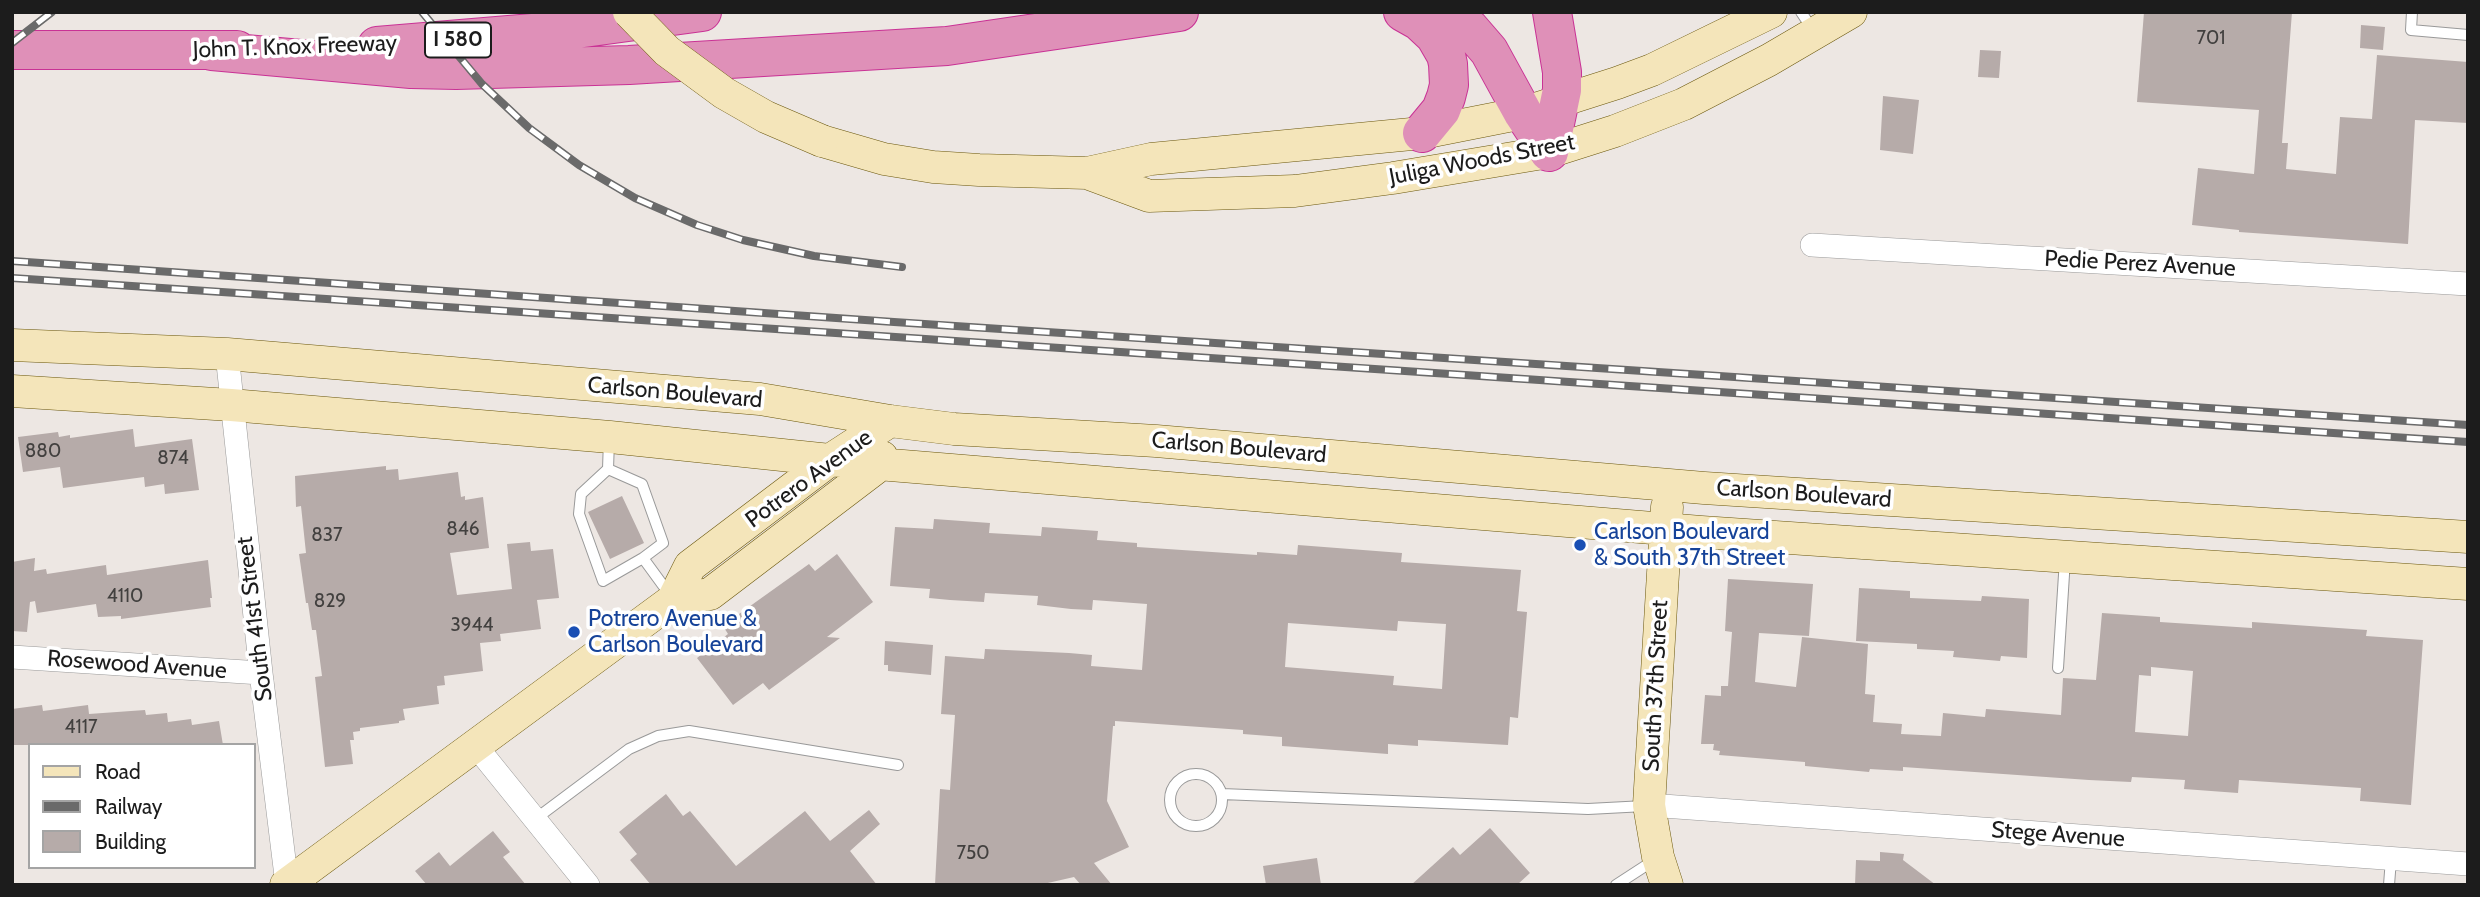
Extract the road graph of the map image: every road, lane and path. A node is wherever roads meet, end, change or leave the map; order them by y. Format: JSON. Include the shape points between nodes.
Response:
{"nodes":[{"id":1,"x":629,"y":12,"type":"edge"},
{"id":2,"x":702,"y":12,"type":"edge"},
{"id":3,"x":1179,"y":12,"type":"edge"},
{"id":4,"x":1403,"y":12,"type":"edge"},
{"id":5,"x":1451,"y":12,"type":"edge"},
{"id":6,"x":1552,"y":12,"type":"edge"},
{"id":7,"x":1771,"y":12,"type":"edge"},
{"id":8,"x":1851,"y":12,"type":"edge"},
{"id":9,"x":2412,"y":12,"type":"edge"},
{"id":10,"x":1808,"y":23,"type":"edge"},
{"id":11,"x":2468,"y":35,"type":"edge"},
{"id":12,"x":12,"y":50,"type":"edge"},
{"id":13,"x":212,"y":51,"type":"junction"},
{"id":14,"x":1560,"y":102,"type":"junction"},
{"id":15,"x":1523,"y":113,"type":"junction"},
{"id":16,"x":1422,"y":133,"type":"junction"},
{"id":17,"x":1549,"y":152,"type":"junction"},
{"id":18,"x":1087,"y":173,"type":"junction"},
{"id":19,"x":1812,"y":245,"type":"dead end"},
{"id":20,"x":2468,"y":284,"type":"edge"},
{"id":21,"x":12,"y":345,"type":"edge"},
{"id":22,"x":226,"y":354,"type":"junction"},
{"id":23,"x":12,"y":391,"type":"edge"},
{"id":24,"x":231,"y":405,"type":"junction"},
{"id":25,"x":891,"y":421,"type":"junction"},
{"id":26,"x":610,"y":437,"type":"junction"},
{"id":27,"x":830,"y":460,"type":"junction"},
{"id":28,"x":881,"y":464,"type":"junction"},
{"id":29,"x":608,"y":469,"type":"junction"},
{"id":30,"x":1669,"y":485,"type":"junction"},
{"id":31,"x":1665,"y":528,"type":"junction"},
{"id":32,"x":2468,"y":537,"type":"edge"},
{"id":33,"x":2065,"y":556,"type":"junction"},
{"id":34,"x":643,"y":558,"type":"junction"},
{"id":35,"x":2468,"y":583,"type":"edge"},
{"id":36,"x":673,"y":600,"type":"junction"},
{"id":37,"x":12,"y":657,"type":"edge"},
{"id":38,"x":2057,"y":668,"type":"dead end"},
{"id":39,"x":261,"y":673,"type":"junction"},
{"id":40,"x":475,"y":745,"type":"junction"},
{"id":41,"x":898,"y":765,"type":"dead end"},
{"id":42,"x":1222,"y":794,"type":"junction"},
{"id":43,"x":1649,"y":805,"type":"junction"},
{"id":44,"x":534,"y":820,"type":"junction"},
{"id":45,"x":2391,"y":859,"type":"junction"},
{"id":46,"x":2468,"y":864,"type":"edge"},
{"id":47,"x":1663,"y":871,"type":"edge"},
{"id":48,"x":286,"y":884,"type":"edge"},
{"id":49,"x":588,"y":885,"type":"edge"},
{"id":50,"x":1616,"y":885,"type":"edge"},
{"id":51,"x":2389,"y":885,"type":"edge"}],
"edges":[{"from":1,"to":18,"type":"main road","name":"Juliga Woods Street","bridge":true,"via":[[667,51],[724,93],[822,141],[933,167]]},
{"from":2,"to":13,"type":"highway","name":"John T. Knox Freeway","number":"I 580","via":[[449,41]]},
{"from":3,"to":13,"type":"highway","via":[[947,46],[629,65],[444,70]]},
{"from":4,"to":16,"type":"highway","via":[[1435,36],[1448,64],[1446,97]]},
{"from":5,"to":15,"type":"highway","via":[[1489,51]]},
{"from":6,"to":14,"type":"highway","via":[[1562,72]]},
{"from":7,"to":14,"type":"main road","name":"Juliga Woods Street","via":[[1652,70]]},
{"from":8,"to":10,"type":"main road","name":"Juliga Woods Street"},
{"from":9,"to":11,"type":"lane","via":[[2411,30]]},
{"from":10,"to":17,"type":"main road","name":"Juliga Woods Street","via":[[1684,104]]},
{"from":12,"to":13,"type":"highway","name":"John T. Knox Freeway","number":"I 580"},
{"from":14,"to":15,"type":"main road","name":"Juliga Woods Street"},
{"from":14,"to":17,"type":"highway"},
{"from":15,"to":16,"type":"main road","name":"Juliga Woods Street"},
{"from":15,"to":17,"type":"highway"},
{"from":16,"to":18,"type":"main road","name":"Juliga Woods Street","via":[[1151,159]]},
{"from":17,"to":18,"type":"main road","name":"Juliga Woods Street","via":[[1295,191],[1149,196]]},
{"from":19,"to":20,"type":"street","name":"Pedie Perez Avenue"},
{"from":21,"to":22,"type":"main road","name":"Carlson Boulevard"},
{"from":22,"to":24,"type":"street","name":"South 41st Street"},
{"from":22,"to":25,"type":"main road","name":"Carlson Boulevard","via":[[760,399]]},
{"from":23,"to":24,"type":"main road","name":"Carlson Boulevard"},
{"from":24,"to":26,"type":"main road","name":"Carlson Boulevard"},
{"from":24,"to":39,"type":"street","name":"South 41st Street"},
{"from":25,"to":27,"type":"main road","name":"Potrero Avenue"},
{"from":25,"to":28,"type":"main road","name":"Potrero Avenue"},
{"from":25,"to":30,"type":"main road","name":"Carlson Boulevard"},
{"from":26,"to":27,"type":"main road","name":"Carlson Boulevard"},
{"from":26,"to":29,"type":"lane"},
{"from":27,"to":28,"type":"main road","name":"Carlson Boulevard"},
{"from":27,"to":36,"type":"main road","name":"Potrero Avenue","via":[[690,566]]},
{"from":28,"to":31,"type":"main road","name":"Carlson Boulevard"},
{"from":28,"to":36,"type":"main road","name":"Potrero Avenue","via":[[710,594]]},
{"from":29,"to":34,"type":"lane","via":[[642,484],[663,543]]},
{"from":29,"to":34,"type":"lane","via":[[581,494],[579,514],[603,581]]},
{"from":30,"to":31,"type":"main road","name":"South 37th Street"},
{"from":30,"to":32,"type":"main road","name":"Carlson Boulevard"},
{"from":31,"to":33,"type":"main road","name":"Carlson Boulevard"},
{"from":31,"to":43,"type":"main road","name":"South 37th Street"},
{"from":33,"to":35,"type":"main road","name":"Carlson Boulevard"},
{"from":33,"to":38,"type":"lane"},
{"from":34,"to":36,"type":"lane"},
{"from":36,"to":40,"type":"main road","name":"Potrero Avenue"},
{"from":37,"to":39,"type":"street","name":"Rosewood Avenue"},
{"from":39,"to":48,"type":"street","name":"South 41st Street"},
{"from":40,"to":44,"type":"street"},
{"from":40,"to":48,"type":"main road","name":"Potrero Avenue"},
{"from":41,"to":44,"type":"lane","via":[[689,731],[658,736],[629,749]]},
{"from":42,"to":42,"type":"lane","via":[[1216,817],[1201,826],[1183,823],[1171,809],[1171,793],[1187,775],[1211,778]]},
{"from":42,"to":43,"type":"lane","via":[[1578,808]]},
{"from":43,"to":45,"type":"street","name":"Stege Avenue"},
{"from":43,"to":47,"type":"main road","name":"South 37th Street"},
{"from":44,"to":49,"type":"street"},
{"from":45,"to":46,"type":"street","name":"Stege Avenue"},
{"from":45,"to":51,"type":"lane"},
{"from":47,"to":50,"type":"lane"}]}
